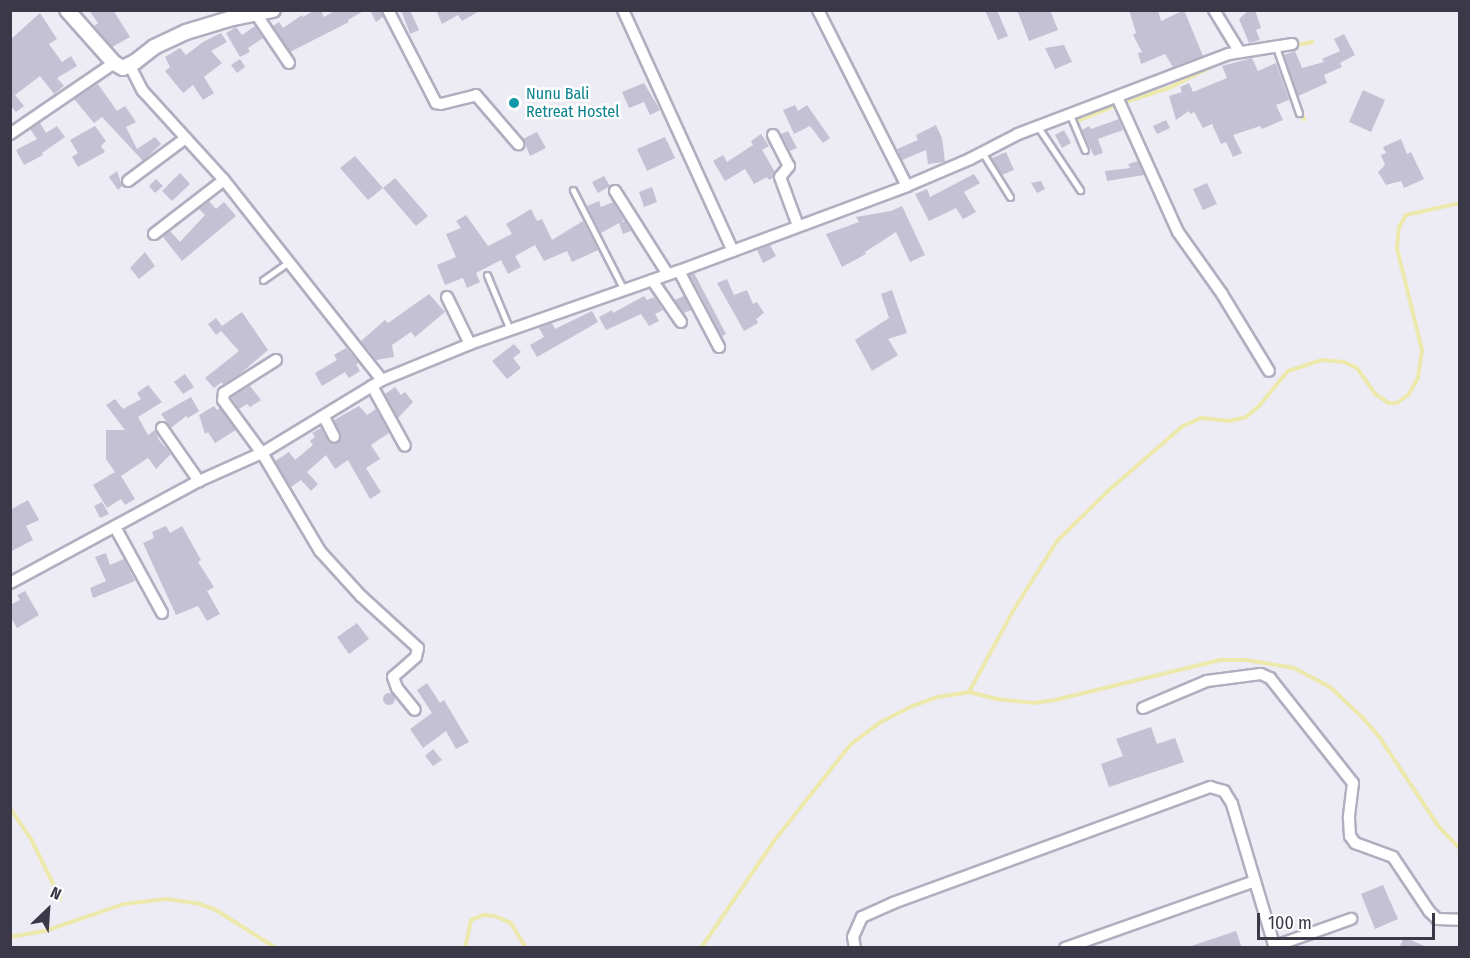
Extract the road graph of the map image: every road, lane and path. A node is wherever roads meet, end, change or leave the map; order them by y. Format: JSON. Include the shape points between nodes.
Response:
{"nodes":[{"id":1,"x":67,"y":10,"type":"edge"},
{"id":2,"x":273,"y":10,"type":"edge"},
{"id":3,"x":388,"y":10,"type":"edge"},
{"id":4,"x":623,"y":10,"type":"edge"},
{"id":5,"x":818,"y":10,"type":"edge"},
{"id":6,"x":1214,"y":10,"type":"edge"},
{"id":7,"x":256,"y":14,"type":"junction"},
{"id":8,"x":227,"y":15,"type":"edge"},
{"id":9,"x":1292,"y":45,"type":"dead end"},
{"id":10,"x":1278,"y":48,"type":"junction"},
{"id":11,"x":1235,"y":52,"type":"junction"},
{"id":12,"x":114,"y":63,"type":"junction"},
{"id":13,"x":289,"y":63,"type":"dead end"},
{"id":14,"x":130,"y":66,"type":"junction"},
{"id":15,"x":1117,"y":97,"type":"junction"},
{"id":16,"x":1299,"y":113,"type":"dead end"},
{"id":17,"x":1070,"y":115,"type":"junction"},
{"id":18,"x":1038,"y":127,"type":"junction"},
{"id":19,"x":10,"y":134,"type":"edge"},
{"id":20,"x":773,"y":135,"type":"dead end"},
{"id":21,"x":186,"y":138,"type":"junction"},
{"id":22,"x":519,"y":144,"type":"dead end"},
{"id":23,"x":1085,"y":150,"type":"dead end"},
{"id":24,"x":982,"y":153,"type":"junction"},
{"id":25,"x":224,"y":180,"type":"junction"},
{"id":26,"x":128,"y":182,"type":"dead end"},
{"id":27,"x":907,"y":186,"type":"junction"},
{"id":28,"x":573,"y":190,"type":"dead end"},
{"id":29,"x":1080,"y":190,"type":"dead end"},
{"id":30,"x":615,"y":191,"type":"dead end"},
{"id":31,"x":1010,"y":197,"type":"dead end"},
{"id":32,"x":798,"y":226,"type":"junction"},
{"id":33,"x":154,"y":234,"type":"dead end"},
{"id":34,"x":733,"y":250,"type":"junction"},
{"id":35,"x":290,"y":261,"type":"junction"},
{"id":36,"x":679,"y":271,"type":"junction"},
{"id":37,"x":667,"y":273,"type":"junction"},
{"id":38,"x":487,"y":275,"type":"dead end"},
{"id":39,"x":263,"y":280,"type":"dead end"},
{"id":40,"x":652,"y":280,"type":"junction"},
{"id":41,"x":624,"y":290,"type":"junction"},
{"id":42,"x":447,"y":297,"type":"dead end"},
{"id":43,"x":681,"y":322,"type":"dead end"},
{"id":44,"x":510,"y":330,"type":"junction"},
{"id":45,"x":470,"y":344,"type":"junction"},
{"id":46,"x":719,"y":347,"type":"dead end"},
{"id":47,"x":276,"y":360,"type":"dead end"},
{"id":48,"x":1269,"y":371,"type":"dead end"},
{"id":49,"x":382,"y":380,"type":"junction"},
{"id":50,"x":372,"y":386,"type":"junction"},
{"id":51,"x":324,"y":417,"type":"junction"},
{"id":52,"x":162,"y":428,"type":"dead end"},
{"id":53,"x":334,"y":437,"type":"dead end"},
{"id":54,"x":405,"y":446,"type":"dead end"},
{"id":55,"x":262,"y":453,"type":"junction"},
{"id":56,"x":199,"y":481,"type":"junction"},
{"id":57,"x":115,"y":527,"type":"junction"},
{"id":58,"x":10,"y":583,"type":"edge"},
{"id":59,"x":162,"y":613,"type":"dead end"},
{"id":60,"x":1143,"y":708,"type":"dead end"},
{"id":61,"x":415,"y":710,"type":"dead end"},
{"id":62,"x":1255,"y":881,"type":"junction"},
{"id":63,"x":1351,"y":919,"type":"dead end"},
{"id":64,"x":1460,"y":920,"type":"edge"},
{"id":65,"x":1275,"y":947,"type":"edge"},
{"id":66,"x":855,"y":948,"type":"edge"},
{"id":67,"x":1065,"y":948,"type":"edge"}],
"edges":[{"from":1,"to":12,"type":"street"},
{"from":2,"to":7,"type":"street"},
{"from":3,"to":22,"type":"street","via":[[436,103],[476,95]]},
{"from":4,"to":34,"type":"street"},
{"from":5,"to":27,"type":"street"},
{"from":6,"to":11,"type":"street"},
{"from":7,"to":8,"type":"street"},
{"from":7,"to":13,"type":"street"},
{"from":8,"to":14,"type":"street","via":[[154,47]]},
{"from":9,"to":10,"type":"street"},
{"from":10,"to":11,"type":"street"},
{"from":10,"to":16,"type":"lane"},
{"from":11,"to":15,"type":"street"},
{"from":12,"to":14,"type":"street","via":[[123,68]]},
{"from":12,"to":19,"type":"street"},
{"from":14,"to":21,"type":"street","via":[[143,91]]},
{"from":15,"to":17,"type":"street"},
{"from":15,"to":48,"type":"street","via":[[1178,232]]},
{"from":17,"to":18,"type":"street"},
{"from":17,"to":23,"type":"lane"},
{"from":18,"to":24,"type":"street"},
{"from":18,"to":29,"type":"lane"},
{"from":20,"to":32,"type":"street","via":[[789,166],[780,177]]},
{"from":21,"to":25,"type":"street"},
{"from":21,"to":26,"type":"street"},
{"from":24,"to":27,"type":"street"},
{"from":24,"to":31,"type":"lane"},
{"from":25,"to":33,"type":"street"},
{"from":25,"to":35,"type":"street"},
{"from":27,"to":32,"type":"street"},
{"from":28,"to":41,"type":"lane"},
{"from":30,"to":37,"type":"street"},
{"from":32,"to":34,"type":"street"},
{"from":34,"to":36,"type":"street"},
{"from":35,"to":39,"type":"lane"},
{"from":35,"to":49,"type":"street"},
{"from":36,"to":37,"type":"street"},
{"from":36,"to":46,"type":"street"},
{"from":37,"to":40,"type":"street"},
{"from":38,"to":44,"type":"lane"},
{"from":40,"to":41,"type":"street"},
{"from":40,"to":43,"type":"street"},
{"from":41,"to":44,"type":"street"},
{"from":42,"to":45,"type":"street"},
{"from":44,"to":45,"type":"street"},
{"from":45,"to":49,"type":"street"},
{"from":47,"to":55,"type":"street","via":[[222,396]]},
{"from":49,"to":50,"type":"street"},
{"from":50,"to":51,"type":"street"},
{"from":50,"to":54,"type":"street"},
{"from":51,"to":53,"type":"street"},
{"from":51,"to":55,"type":"street"},
{"from":52,"to":56,"type":"street"},
{"from":55,"to":56,"type":"street"},
{"from":55,"to":61,"type":"street","via":[[320,551],[361,596],[418,648],[416,657],[393,677]]},
{"from":56,"to":57,"type":"street"},
{"from":57,"to":58,"type":"street"},
{"from":57,"to":59,"type":"street"},
{"from":60,"to":64,"type":"street","via":[[1207,681],[1262,674],[1270,678],[1353,783],[1349,818],[1350,836],[1355,843],[1393,857],[1437,919]]},
{"from":62,"to":65,"type":"street"},
{"from":62,"to":66,"type":"street","via":[[1229,796],[1210,788],[862,917],[853,938]]},
{"from":62,"to":67,"type":"street"},
{"from":63,"to":65,"type":"street"}]}
